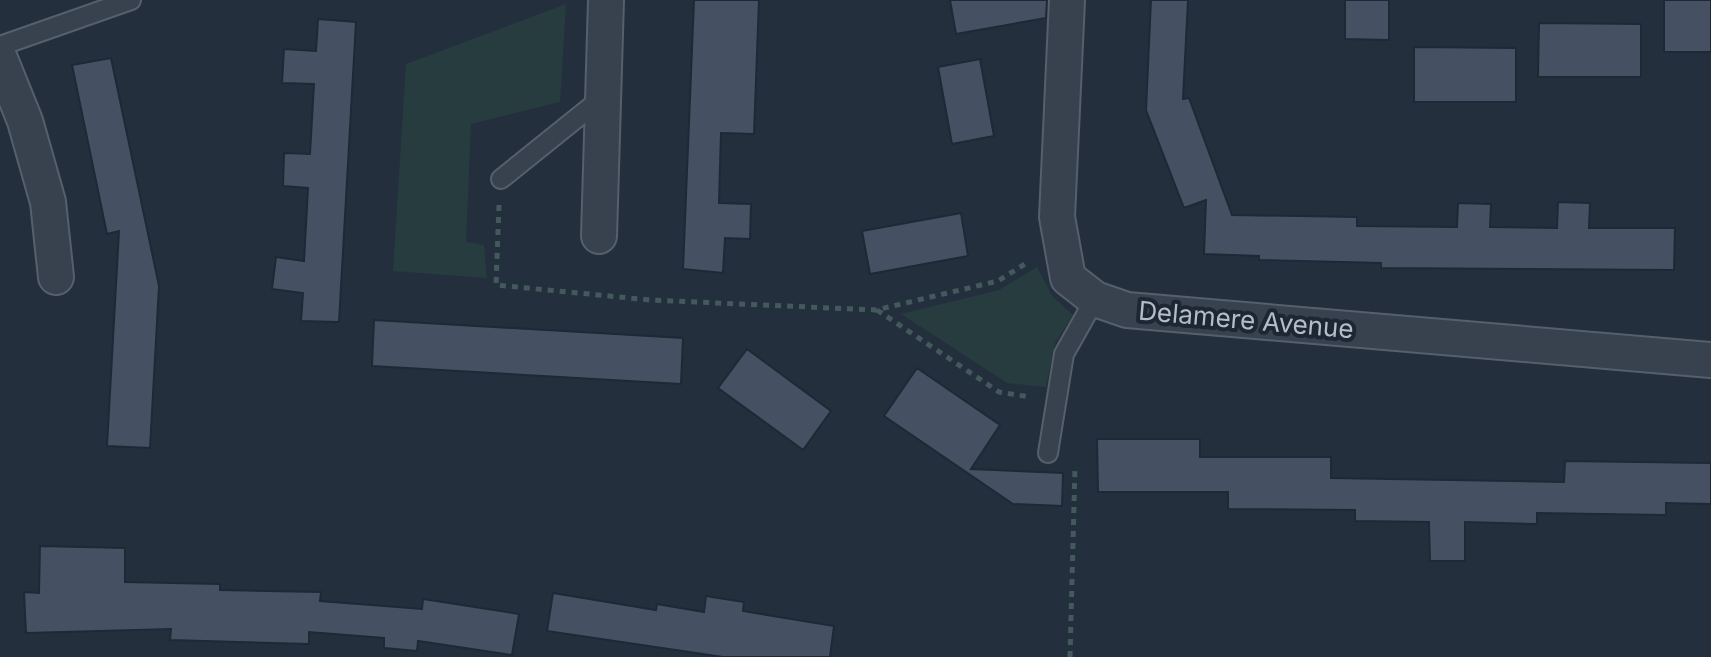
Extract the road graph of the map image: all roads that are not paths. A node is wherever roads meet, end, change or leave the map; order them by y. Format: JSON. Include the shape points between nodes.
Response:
{"nodes":[{"id":1,"x":131,"y":0,"type":"edge"},
{"id":2,"x":606,"y":0,"type":"edge"},
{"id":3,"x":1067,"y":0,"type":"edge"},
{"id":4,"x":0,"y":46,"type":"edge"},
{"id":5,"x":0,"y":59,"type":"edge"},
{"id":6,"x":603,"y":97,"type":"junction"},
{"id":7,"x":501,"y":179,"type":"road end"},
{"id":8,"x":599,"y":236,"type":"dead end"},
{"id":9,"x":56,"y":277,"type":"dead end"},
{"id":10,"x":1095,"y":299,"type":"junction"},
{"id":11,"x":1711,"y":360,"type":"edge"},
{"id":12,"x":1048,"y":453,"type":"dead end"}],
"edges":[{"from":1,"to":4,"type":"lane"},
{"from":2,"to":6,"type":"street"},
{"from":3,"to":10,"type":"street","name":"Delamere Avenue","via":[[1057,217],[1068,278]]},
{"from":5,"to":9,"type":"street","via":[[48,202]]},
{"from":6,"to":7,"type":"lane"},
{"from":6,"to":8,"type":"street"},
{"from":10,"to":11,"type":"street","name":"Delamere Avenue","via":[[1127,310]]},
{"from":10,"to":12,"type":"lane","via":[[1064,354]]}]}
